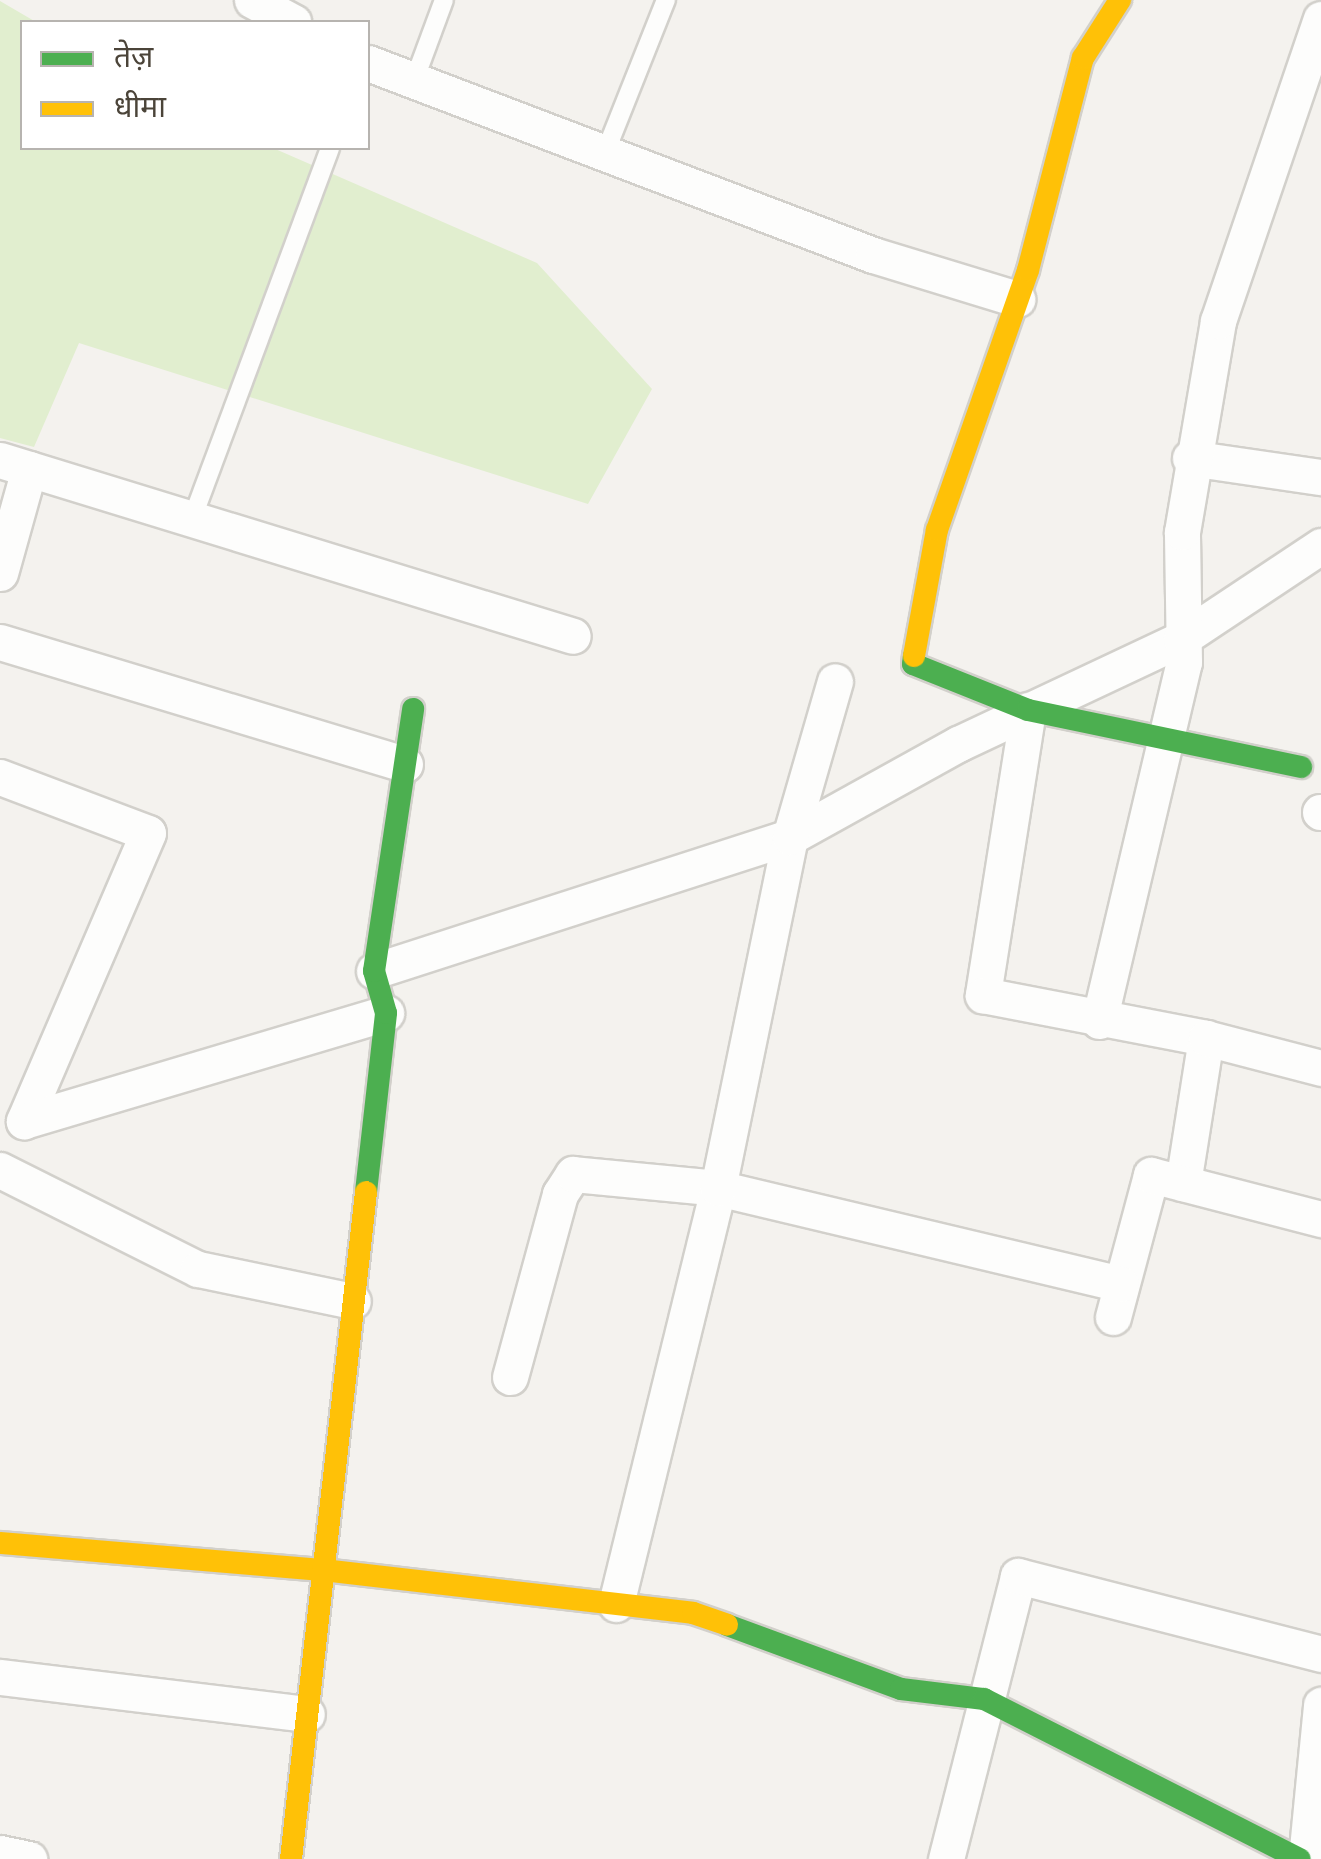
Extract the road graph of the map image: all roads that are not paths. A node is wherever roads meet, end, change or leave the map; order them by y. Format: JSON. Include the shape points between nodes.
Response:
{"nodes":[{"id":1,"x":444,"y":0,"type":"edge"},
{"id":2,"x":666,"y":0,"type":"edge"},
{"id":3,"x":1120,"y":0,"type":"edge"},
{"id":4,"x":257,"y":1,"type":"edge"},
{"id":5,"x":1321,"y":19,"type":"edge"},
{"id":6,"x":290,"y":20,"type":"edge"},
{"id":7,"x":370,"y":63,"type":"edge"},
{"id":8,"x":414,"y":81,"type":"junction"},
{"id":9,"x":329,"y":150,"type":"edge"},
{"id":10,"x":605,"y":153,"type":"junction"},
{"id":11,"x":1017,"y":299,"type":"junction"},
{"id":12,"x":1190,"y":458,"type":"junction"},
{"id":13,"x":15,"y":464,"type":"edge"},
{"id":14,"x":1321,"y":477,"type":"edge"},
{"id":15,"x":191,"y":523,"type":"junction"},
{"id":16,"x":1321,"y":546,"type":"edge"},
{"id":17,"x":0,"y":573,"type":"edge"},
{"id":18,"x":573,"y":636,"type":"dead end"},
{"id":19,"x":1181,"y":639,"type":"junction"},
{"id":20,"x":0,"y":642,"type":"edge"},
{"id":21,"x":835,"y":681,"type":"dead end"},
{"id":22,"x":414,"y":708,"type":"dead end"},
{"id":23,"x":1028,"y":710,"type":"junction"},
{"id":24,"x":1166,"y":743,"type":"junction"},
{"id":25,"x":405,"y":764,"type":"junction"},
{"id":26,"x":1301,"y":767,"type":"dead end"},
{"id":27,"x":0,"y":777,"type":"edge"},
{"id":28,"x":790,"y":837,"type":"junction"},
{"id":29,"x":374,"y":971,"type":"junction"},
{"id":30,"x":386,"y":1014,"type":"junction"},
{"id":31,"x":1099,"y":1021,"type":"junction"},
{"id":32,"x":1206,"y":1038,"type":"junction"},
{"id":33,"x":1321,"y":1068,"type":"edge"},
{"id":34,"x":24,"y":1120,"type":"junction"},
{"id":35,"x":0,"y":1167,"type":"edge"},
{"id":36,"x":1183,"y":1183,"type":"junction"},
{"id":37,"x":718,"y":1188,"type":"junction"},
{"id":38,"x":1321,"y":1219,"type":"edge"},
{"id":39,"x":353,"y":1301,"type":"junction"},
{"id":40,"x":510,"y":1377,"type":"dead end"},
{"id":41,"x":0,"y":1544,"type":"edge"},
{"id":42,"x":323,"y":1570,"type":"junction"},
{"id":43,"x":616,"y":1604,"type":"junction"},
{"id":44,"x":1321,"y":1654,"type":"edge"},
{"id":45,"x":0,"y":1677,"type":"edge"},
{"id":46,"x":984,"y":1699,"type":"junction"},
{"id":47,"x":1321,"y":1705,"type":"edge"},
{"id":48,"x":307,"y":1714,"type":"junction"},
{"id":49,"x":1318,"y":1767,"type":"edge"},
{"id":50,"x":0,"y":1853,"type":"edge"},
{"id":51,"x":29,"y":1859,"type":"edge"},
{"id":52,"x":291,"y":1859,"type":"edge"},
{"id":53,"x":946,"y":1859,"type":"edge"},
{"id":54,"x":1303,"y":1859,"type":"edge"}],
"edges":[{"from":1,"to":8,"type":"lane"},
{"from":2,"to":10,"type":"lane"},
{"from":3,"to":11,"type":"street","via":[[1083,58]]},
{"from":4,"to":6,"type":"street"},
{"from":5,"to":12,"type":"street","via":[[1218,321]]},
{"from":7,"to":8,"type":"street"},
{"from":8,"to":10,"type":"street"},
{"from":9,"to":15,"type":"lane"},
{"from":10,"to":11,"type":"street","via":[[874,255]]},
{"from":11,"to":23,"type":"street","via":[[937,530],[912,664]]},
{"from":12,"to":14,"type":"street"},
{"from":12,"to":19,"type":"street"},
{"from":13,"to":15,"type":"street"},
{"from":13,"to":17,"type":"street"},
{"from":15,"to":18,"type":"street"},
{"from":16,"to":19,"type":"street"},
{"from":19,"to":23,"type":"street"},
{"from":19,"to":24,"type":"street","via":[[1184,662]]},
{"from":20,"to":25,"type":"street"},
{"from":21,"to":28,"type":"street"},
{"from":22,"to":25,"type":"street"},
{"from":23,"to":24,"type":"street"},
{"from":23,"to":28,"type":"street"},
{"from":23,"to":31,"type":"street","via":[[983,995]]},
{"from":24,"to":26,"type":"street"},
{"from":24,"to":31,"type":"street"},
{"from":25,"to":29,"type":"street"},
{"from":27,"to":34,"type":"street","via":[[148,833]]},
{"from":28,"to":29,"type":"street"},
{"from":28,"to":37,"type":"street"},
{"from":29,"to":30,"type":"street"},
{"from":30,"to":34,"type":"street"},
{"from":30,"to":39,"type":"street"},
{"from":31,"to":32,"type":"street"},
{"from":32,"to":33,"type":"street"},
{"from":32,"to":36,"type":"street"},
{"from":34,"to":35,"type":"street"},
{"from":35,"to":39,"type":"street","via":[[198,1268]]},
{"from":36,"to":37,"type":"street","via":[[1151,1175],[1117,1300]]},
{"from":36,"to":38,"type":"street"},
{"from":37,"to":40,"type":"street","via":[[573,1174],[560,1194]]},
{"from":37,"to":43,"type":"street"},
{"from":39,"to":42,"type":"street"},
{"from":41,"to":42,"type":"street"},
{"from":42,"to":43,"type":"street"},
{"from":42,"to":48,"type":"street"},
{"from":43,"to":46,"type":"street","via":[[694,1613],[901,1689]]},
{"from":44,"to":46,"type":"street","via":[[1018,1576]]},
{"from":45,"to":48,"type":"street"},
{"from":46,"to":53,"type":"street"},
{"from":46,"to":54,"type":"street"},
{"from":47,"to":49,"type":"street"},
{"from":48,"to":52,"type":"street"},
{"from":49,"to":54,"type":"street"},
{"from":50,"to":51,"type":"street"}]}
